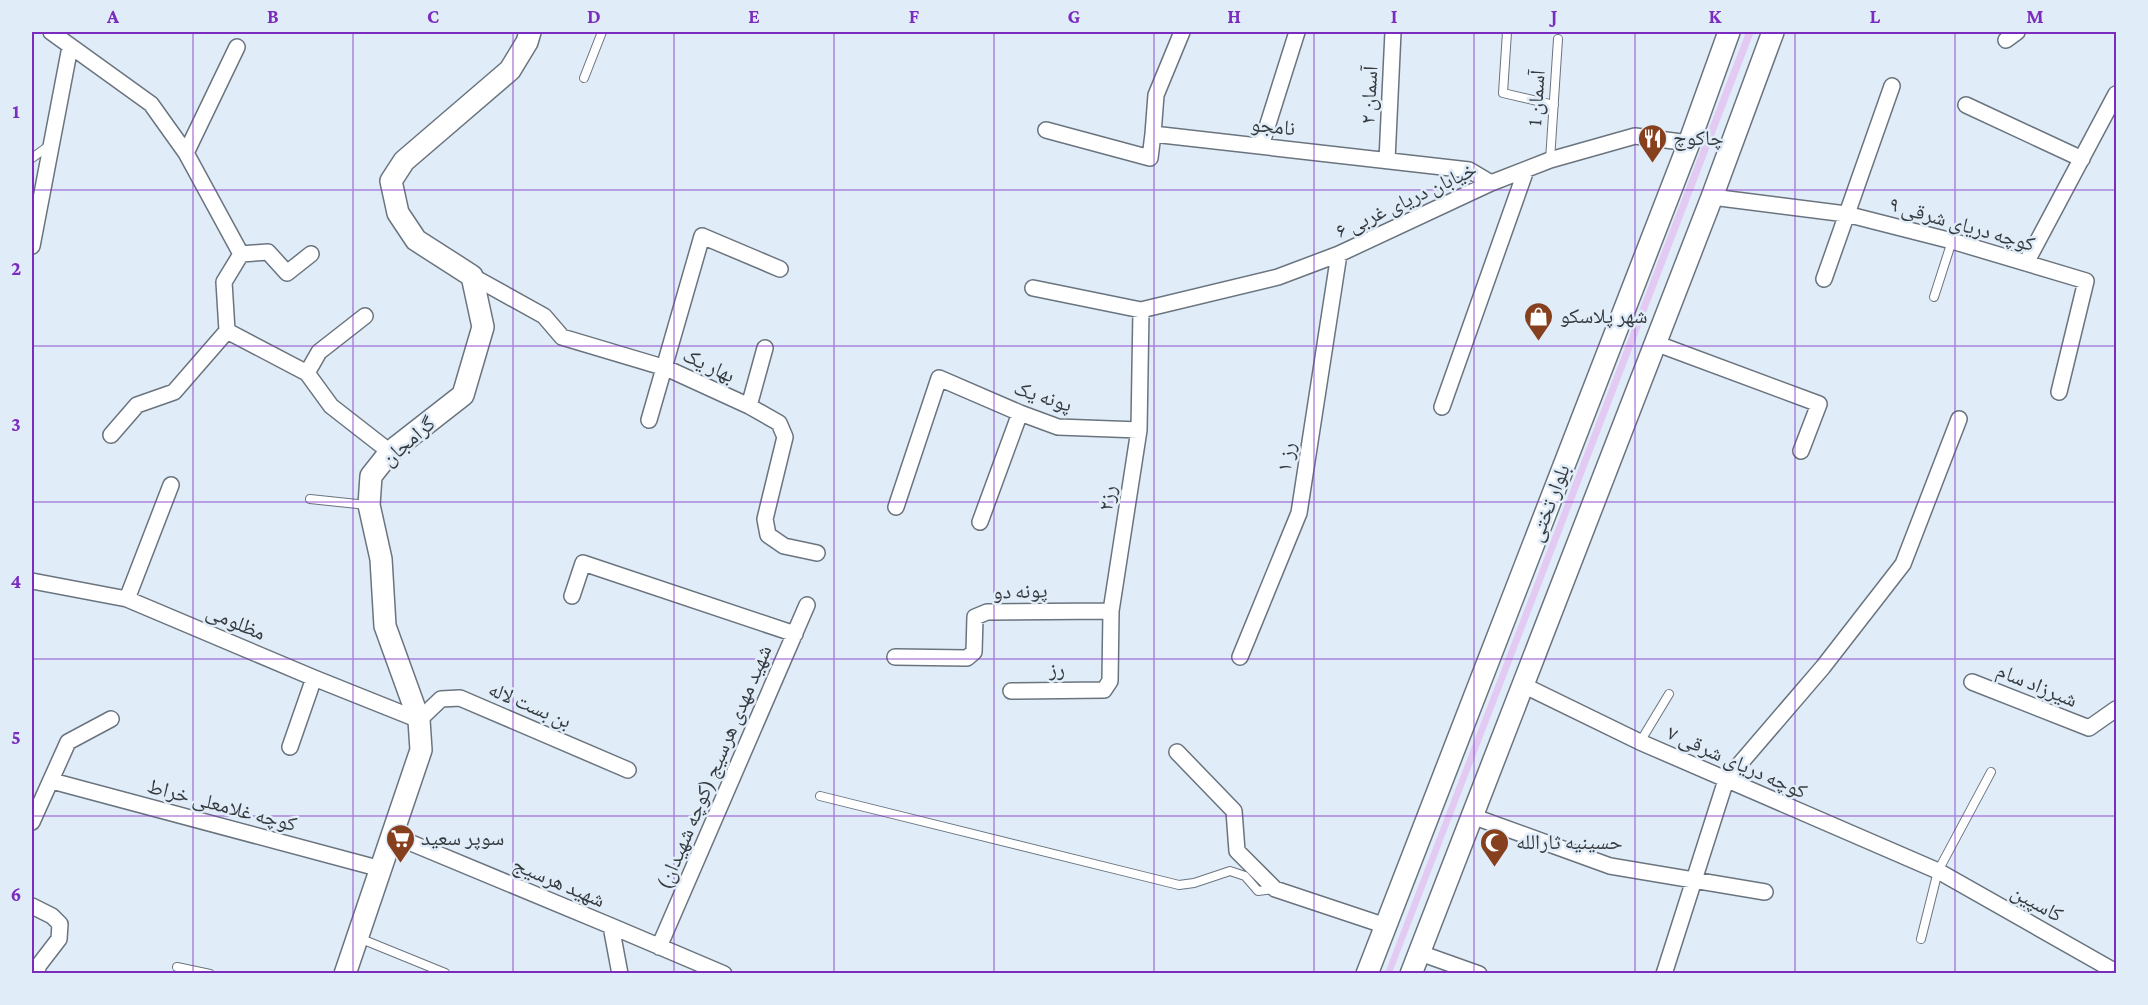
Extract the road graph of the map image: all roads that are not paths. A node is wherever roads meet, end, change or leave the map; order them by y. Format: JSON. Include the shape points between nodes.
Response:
{"nodes":[{"id":1,"x":51,"y":32,"type":"edge"},
{"id":2,"x":530,"y":32,"type":"edge"},
{"id":3,"x":602,"y":32,"type":"edge"},
{"id":4,"x":1182,"y":32,"type":"edge"},
{"id":5,"x":1297,"y":32,"type":"edge"},
{"id":6,"x":1393,"y":32,"type":"edge"},
{"id":7,"x":1507,"y":32,"type":"edge"},
{"id":8,"x":1729,"y":32,"type":"edge"},
{"id":9,"x":1773,"y":32,"type":"edge"},
{"id":10,"x":1558,"y":39,"type":"dead end"},
{"id":11,"x":70,"y":46,"type":"junction"},
{"id":12,"x":237,"y":46,"type":"dead end"},
{"id":13,"x":584,"y":78,"type":"dead end"},
{"id":14,"x":1892,"y":86,"type":"dead end"},
{"id":15,"x":2116,"y":94,"type":"edge"},
{"id":16,"x":1554,"y":105,"type":"junction"},
{"id":17,"x":1966,"y":105,"type":"dead end"},
{"id":18,"x":1046,"y":130,"type":"dead end"},
{"id":19,"x":1153,"y":134,"type":"junction"},
{"id":20,"x":1689,"y":142,"type":"junction"},
{"id":21,"x":51,"y":144,"type":"junction"},
{"id":22,"x":1261,"y":146,"type":"junction"},
{"id":23,"x":186,"y":153,"type":"junction"},
{"id":24,"x":32,"y":158,"type":"edge"},
{"id":25,"x":2082,"y":159,"type":"junction"},
{"id":26,"x":1387,"y":160,"type":"junction"},
{"id":27,"x":1550,"y":160,"type":"junction"},
{"id":28,"x":1526,"y":170,"type":"junction"},
{"id":29,"x":1491,"y":183,"type":"junction"},
{"id":30,"x":1712,"y":197,"type":"junction"},
{"id":31,"x":1846,"y":214,"type":"junction"},
{"id":32,"x":1952,"y":241,"type":"junction"},
{"id":33,"x":32,"y":246,"type":"edge"},
{"id":34,"x":241,"y":254,"type":"junction"},
{"id":35,"x":311,"y":254,"type":"dead end"},
{"id":36,"x":1339,"y":254,"type":"junction"},
{"id":37,"x":2026,"y":263,"type":"junction"},
{"id":38,"x":780,"y":268,"type":"dead end"},
{"id":39,"x":472,"y":276,"type":"junction"},
{"id":40,"x":1824,"y":279,"type":"dead end"},
{"id":41,"x":1033,"y":288,"type":"dead end"},
{"id":42,"x":1934,"y":297,"type":"dead end"},
{"id":43,"x":1141,"y":310,"type":"junction"},
{"id":44,"x":365,"y":316,"type":"dead end"},
{"id":45,"x":227,"y":331,"type":"junction"},
{"id":46,"x":1655,"y":343,"type":"junction"},
{"id":47,"x":765,"y":348,"type":"dead end"},
{"id":48,"x":666,"y":368,"type":"junction"},
{"id":49,"x":307,"y":373,"type":"junction"},
{"id":50,"x":2059,"y":392,"type":"dead end"},
{"id":51,"x":749,"y":406,"type":"junction"},
{"id":52,"x":1442,"y":407,"type":"dead end"},
{"id":53,"x":1020,"y":413,"type":"junction"},
{"id":54,"x":1959,"y":419,"type":"dead end"},
{"id":55,"x":650,"y":420,"type":"dead end"},
{"id":56,"x":1139,"y":430,"type":"junction"},
{"id":57,"x":111,"y":435,"type":"dead end"},
{"id":58,"x":1801,"y":451,"type":"dead end"},
{"id":59,"x":390,"y":452,"type":"junction"},
{"id":60,"x":171,"y":484,"type":"dead end"},
{"id":61,"x":310,"y":499,"type":"dead end"},
{"id":62,"x":369,"y":505,"type":"junction"},
{"id":63,"x":896,"y":507,"type":"dead end"},
{"id":64,"x":980,"y":522,"type":"dead end"},
{"id":65,"x":817,"y":553,"type":"dead end"},
{"id":66,"x":32,"y":581,"type":"edge"},
{"id":67,"x":572,"y":596,"type":"dead end"},
{"id":68,"x":128,"y":599,"type":"junction"},
{"id":69,"x":807,"y":605,"type":"dead end"},
{"id":70,"x":1111,"y":610,"type":"junction"},
{"id":71,"x":795,"y":634,"type":"junction"},
{"id":72,"x":895,"y":657,"type":"dead end"},
{"id":73,"x":1240,"y":657,"type":"dead end"},
{"id":74,"x":314,"y":678,"type":"junction"},
{"id":75,"x":1972,"y":682,"type":"dead end"},
{"id":76,"x":1522,"y":685,"type":"junction"},
{"id":77,"x":1104,"y":690,"type":"joint"},
{"id":78,"x":1011,"y":691,"type":"dead end"},
{"id":79,"x":1669,"y":694,"type":"dead end"},
{"id":80,"x":2116,"y":710,"type":"edge"},
{"id":81,"x":111,"y":719,"type":"dead end"},
{"id":82,"x":419,"y":720,"type":"junction"},
{"id":83,"x":1640,"y":742,"type":"junction"},
{"id":84,"x":290,"y":747,"type":"dead end"},
{"id":85,"x":1178,"y":752,"type":"dead end"},
{"id":86,"x":628,"y":770,"type":"dead end"},
{"id":87,"x":1991,"y":772,"type":"dead end"},
{"id":88,"x":1726,"y":780,"type":"junction"},
{"id":89,"x":52,"y":781,"type":"junction"},
{"id":90,"x":820,"y":796,"type":"dead end"},
{"id":91,"x":1472,"y":816,"type":"junction"},
{"id":92,"x":32,"y":822,"type":"edge"},
{"id":93,"x":392,"y":835,"type":"junction"},
{"id":94,"x":381,"y":869,"type":"junction"},
{"id":95,"x":1938,"y":871,"type":"junction"},
{"id":96,"x":1694,"y":880,"type":"junction"},
{"id":97,"x":1275,"y":889,"type":"junction"},
{"id":98,"x":1765,"y":892,"type":"dead end"},
{"id":99,"x":32,"y":906,"type":"edge"},
{"id":100,"x":611,"y":926,"type":"junction"},
{"id":101,"x":1386,"y":926,"type":"junction"},
{"id":102,"x":357,"y":938,"type":"junction"},
{"id":103,"x":1921,"y":939,"type":"dead end"},
{"id":104,"x":659,"y":947,"type":"junction"},
{"id":105,"x":1420,"y":953,"type":"junction"},
{"id":106,"x":177,"y":967,"type":"dead end"},
{"id":107,"x":2116,"y":972,"type":"edge"},
{"id":108,"x":445,"y":973,"type":"edge"},
{"id":109,"x":36,"y":974,"type":"edge"},
{"id":110,"x":210,"y":974,"type":"edge"},
{"id":111,"x":345,"y":974,"type":"edge"},
{"id":112,"x":620,"y":974,"type":"edge"},
{"id":113,"x":723,"y":974,"type":"edge"},
{"id":114,"x":1367,"y":974,"type":"edge"},
{"id":115,"x":1411,"y":974,"type":"edge"},
{"id":116,"x":1479,"y":974,"type":"edge"},
{"id":117,"x":1664,"y":974,"type":"edge"}],
"edges":[{"from":1,"to":11,"type":"street"},
{"from":2,"to":39,"type":"main road","via":[[510,70],[404,161],[391,181],[398,213],[417,240]]},
{"from":3,"to":13,"type":"lane"},
{"from":4,"to":19,"type":"street","via":[[1156,94]]},
{"from":5,"to":22,"type":"street"},
{"from":6,"to":26,"type":"street","name":"آسمان ۲"},
{"from":7,"to":16,"type":"lane","via":[[1503,93]]},
{"from":8,"to":20,"type":"main road","name":"بلوار تختی"},
{"from":9,"to":30,"type":"main road","name":"بلوار تختی"},
{"from":10,"to":16,"type":"lane","name":"آسمان 1"},
{"from":11,"to":21,"type":"street"},
{"from":11,"to":23,"type":"street","via":[[151,104]]},
{"from":12,"to":23,"type":"street"},
{"from":14,"to":31,"type":"street"},
{"from":15,"to":25,"type":"street"},
{"from":16,"to":27,"type":"lane","name":"آسمان 1"},
{"from":17,"to":25,"type":"street"},
{"from":18,"to":19,"type":"street","via":[[1150,158]]},
{"from":19,"to":22,"type":"street","name":"نامجو"},
{"from":20,"to":27,"type":"street","name":"خیابان دریای غربی ۶","via":[[1635,136]]},
{"from":20,"to":101,"type":"main road","name":"بلوار تختی"},
{"from":21,"to":24,"type":"lane"},
{"from":21,"to":33,"type":"street"},
{"from":22,"to":26,"type":"street","name":"نامجو"},
{"from":23,"to":34,"type":"street"},
{"from":25,"to":37,"type":"street"},
{"from":26,"to":29,"type":"street","name":"نامجو","via":[[1469,170]]},
{"from":27,"to":28,"type":"street","name":"خیابان دریای غربی ۶"},
{"from":28,"to":29,"type":"street","name":"خیابان دریای غربی ۶"},
{"from":28,"to":52,"type":"street"},
{"from":29,"to":36,"type":"street","name":"خیابان دریای غربی ۶"},
{"from":30,"to":31,"type":"street","name":"کوچه دریای شرقی ۹"},
{"from":30,"to":46,"type":"main road","name":"بلوار تختی"},
{"from":31,"to":32,"type":"street","name":"کوچه دریای شرقی ۹"},
{"from":31,"to":40,"type":"street"},
{"from":32,"to":37,"type":"street","name":"کوچه دریای شرقی ۹"},
{"from":32,"to":42,"type":"lane"},
{"from":34,"to":35,"type":"street","via":[[268,252],[287,273]]},
{"from":34,"to":45,"type":"street","via":[[224,282]]},
{"from":36,"to":43,"type":"street","name":"خیابان دریای غربی ۶","via":[[1278,277]]},
{"from":36,"to":73,"type":"street","name":"رز ۱","via":[[1299,513]]},
{"from":37,"to":50,"type":"street","name":"کوچه دریای شرقی ۹","via":[[2086,281]]},
{"from":38,"to":48,"type":"street","via":[[702,236]]},
{"from":39,"to":48,"type":"street","name":"بهار یک","via":[[544,316],[562,337]]},
{"from":39,"to":59,"type":"main road","name":"گرامجان","via":[[483,327],[463,395]]},
{"from":41,"to":43,"type":"street"},
{"from":43,"to":56,"type":"street","name":"رز۲"},
{"from":44,"to":49,"type":"street","via":[[319,352]]},
{"from":45,"to":49,"type":"street"},
{"from":45,"to":57,"type":"street","via":[[174,392],[137,405]]},
{"from":46,"to":58,"type":"street","via":[[1819,404]]},
{"from":46,"to":76,"type":"main road","name":"بلوار تختی"},
{"from":47,"to":51,"type":"street"},
{"from":48,"to":51,"type":"street","name":"بهار یک"},
{"from":48,"to":55,"type":"street"},
{"from":49,"to":59,"type":"street","via":[[331,406]]},
{"from":51,"to":65,"type":"street","name":"بهار یک","via":[[779,423],[785,437],[765,519],[768,535],[784,546]]},
{"from":53,"to":56,"type":"street","name":"پونه یک","via":[[1058,427]]},
{"from":53,"to":63,"type":"street","name":"پونه یک","via":[[939,378]]},
{"from":53,"to":64,"type":"street"},
{"from":54,"to":88,"type":"street","via":[[1903,564],[1823,667]]},
{"from":56,"to":70,"type":"street","name":"رز۲"},
{"from":59,"to":62,"type":"main road","name":"گرامجان","via":[[371,476]]},
{"from":60,"to":68,"type":"street"},
{"from":61,"to":62,"type":"lane"},
{"from":62,"to":82,"type":"main road","name":"گرامجان","via":[[381,559],[385,626]]},
{"from":66,"to":68,"type":"street","name":"مظلومی"},
{"from":67,"to":71,"type":"street","via":[[583,563]]},
{"from":68,"to":74,"type":"street","name":"مظلومی"},
{"from":69,"to":71,"type":"street","name":"شهید مهدی هرسیج (کوچه شهیدان)"},
{"from":70,"to":72,"type":"street","name":"پونه دو","via":[[987,612],[975,617],[974,652],[967,658]]},
{"from":70,"to":77,"type":"street","name":"رز۲","via":[[1110,681]]},
{"from":71,"to":104,"type":"street","name":"شهید مهدی هرسیج (کوچه شهیدان)"},
{"from":74,"to":82,"type":"street","name":"مظلومی"},
{"from":74,"to":84,"type":"street"},
{"from":75,"to":80,"type":"street","name":"شیرزاد سام","via":[[2089,728]]},
{"from":76,"to":83,"type":"street","name":"کوچه دریای شرقی ۷"},
{"from":76,"to":91,"type":"main road","name":"بلوار تختی"},
{"from":77,"to":78,"type":"street","name":"رز"},
{"from":79,"to":83,"type":"lane"},
{"from":81,"to":89,"type":"street","via":[[68,742]]},
{"from":82,"to":86,"type":"street","name":"بن بست لاله","via":[[441,699],[460,698]]},
{"from":82,"to":93,"type":"main road","name":"گرامجان","via":[[421,750]]},
{"from":83,"to":88,"type":"street","name":"کوچه دریای شرقی ۷"},
{"from":85,"to":97,"type":"street","via":[[1234,812],[1238,851]]},
{"from":87,"to":95,"type":"lane"},
{"from":88,"to":95,"type":"street","name":"کوچه دریای شرقی ۷"},
{"from":88,"to":96,"type":"street"},
{"from":89,"to":92,"type":"street"},
{"from":89,"to":94,"type":"street","name":"کوچه غلامعلی خراط"},
{"from":90,"to":97,"type":"lane","via":[[1179,885],[1230,871],[1245,876],[1258,891]]},
{"from":91,"to":96,"type":"street","via":[[1610,866]]},
{"from":91,"to":105,"type":"main road","name":"بلوار تختی"},
{"from":93,"to":94,"type":"main road","name":"گرامجان"},
{"from":93,"to":100,"type":"street","name":"شهید هرسیج"},
{"from":94,"to":102,"type":"main road","name":"گرامجان"},
{"from":95,"to":103,"type":"lane"},
{"from":95,"to":107,"type":"street","name":"کاسپين"},
{"from":96,"to":98,"type":"street"},
{"from":96,"to":117,"type":"street"},
{"from":97,"to":101,"type":"street"},
{"from":99,"to":109,"type":"street","via":[[60,924],[59,939]]},
{"from":100,"to":104,"type":"street","name":"شهید هرسیج"},
{"from":100,"to":112,"type":"street","name":"شهید هرسیج"},
{"from":101,"to":114,"type":"main road","name":"بلوار تختی"},
{"from":102,"to":108,"type":"lane"},
{"from":102,"to":111,"type":"main road","name":"گرامجان"},
{"from":104,"to":113,"type":"street","name":"شهید هرسیج"},
{"from":105,"to":115,"type":"main road","name":"بلوار تختی"},
{"from":105,"to":116,"type":"street"},
{"from":106,"to":110,"type":"lane"}]}
